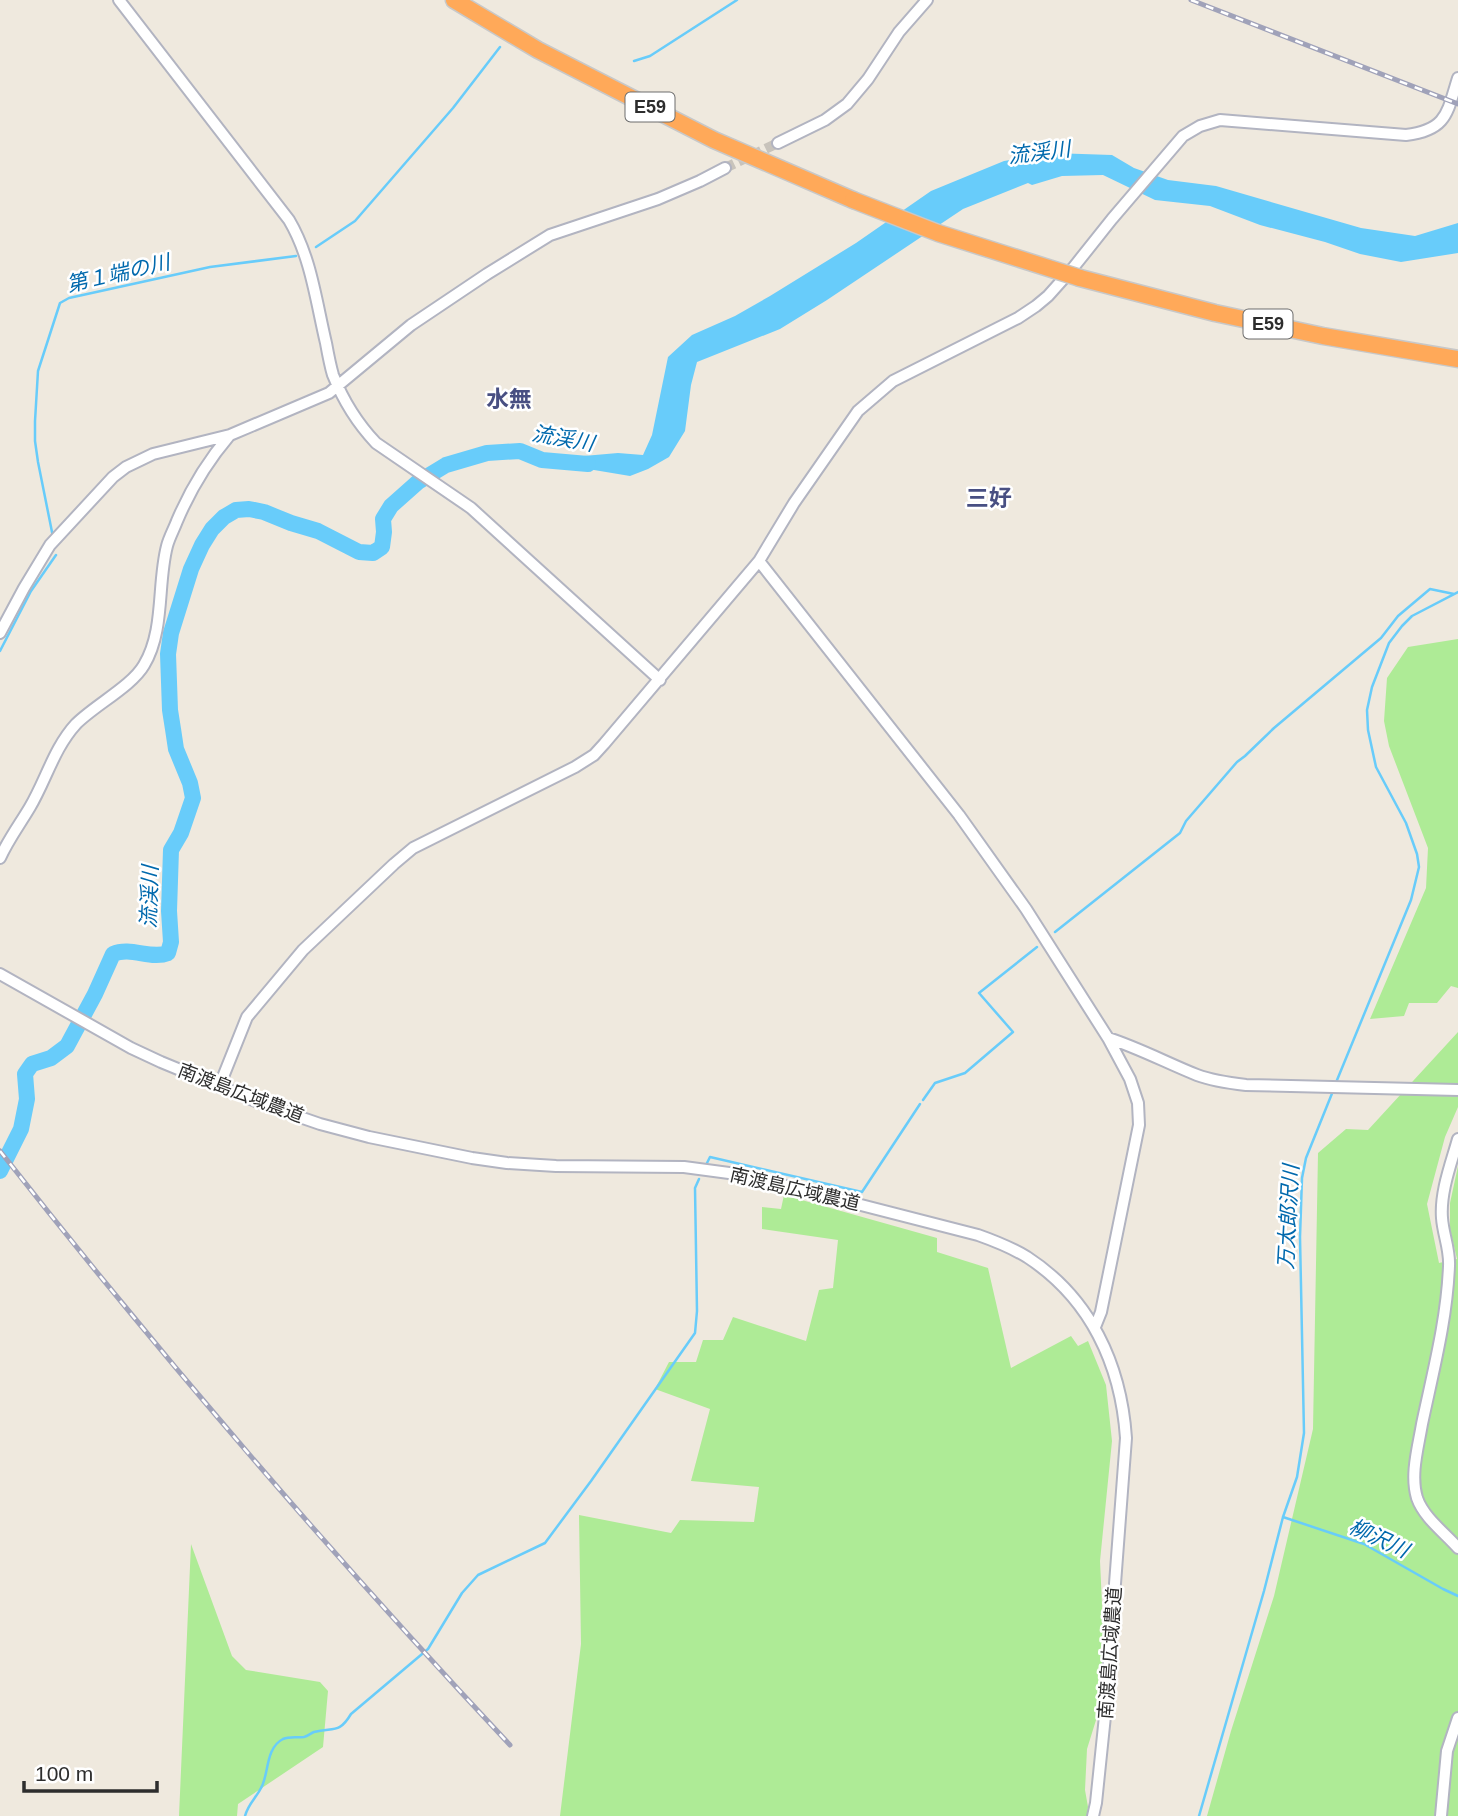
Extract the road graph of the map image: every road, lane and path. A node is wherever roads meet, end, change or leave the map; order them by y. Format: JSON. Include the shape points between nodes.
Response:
{"nodes":[{"id":1,"x":119,"y":0,"type":"edge"},
{"id":2,"x":454,"y":0,"type":"edge"},
{"id":3,"x":927,"y":0,"type":"edge"},
{"id":4,"x":1458,"y":78,"type":"edge"},
{"id":5,"x":778,"y":143,"type":"tunnel mouth"},
{"id":6,"x":725,"y":168,"type":"tunnel mouth"},
{"id":7,"x":1458,"y":359,"type":"edge"},
{"id":8,"x":338,"y":385,"type":"junction"},
{"id":9,"x":230,"y":435,"type":"junction"},
{"id":10,"x":759,"y":561,"type":"junction"},
{"id":11,"x":0,"y":633,"type":"edge"},
{"id":12,"x":660,"y":680,"type":"junction"},
{"id":13,"x":0,"y":858,"type":"edge"},
{"id":14,"x":0,"y":974,"type":"edge"},
{"id":15,"x":1108,"y":1038,"type":"junction"},
{"id":16,"x":219,"y":1087,"type":"junction"},
{"id":17,"x":1458,"y":1090,"type":"edge"},
{"id":18,"x":1458,"y":1139,"type":"edge"},
{"id":19,"x":1095,"y":1327,"type":"junction"},
{"id":20,"x":1458,"y":1548,"type":"edge"},
{"id":21,"x":1458,"y":1718,"type":"edge"},
{"id":22,"x":1093,"y":1816,"type":"edge"},
{"id":23,"x":1441,"y":1816,"type":"edge"}],
"edges":[{"from":1,"to":8,"type":"street","via":[[289,219],[302,246]]},
{"from":2,"to":7,"type":"highway","number":"E59","bridge":true,"via":[[538,50],[714,140],[938,233],[1080,278],[1215,313]]},
{"from":3,"to":5,"type":"street","via":[[847,104]]},
{"from":4,"to":10,"type":"street","via":[[1443,120],[1422,133],[1220,120],[1193,129],[1048,296],[1018,318],[893,381],[858,411]]},
{"from":6,"to":8,"type":"street","via":[[658,199],[550,235],[411,325]]},
{"from":8,"to":9,"type":"street"},
{"from":8,"to":12,"type":"street","via":[[376,443],[455,496]]},
{"from":9,"to":11,"type":"street","via":[[153,454],[113,477],[50,545]]},
{"from":9,"to":13,"type":"street","via":[[208,461],[167,546],[156,632],[143,668],[66,736]]},
{"from":10,"to":12,"type":"street"},
{"from":10,"to":15,"type":"street","via":[[959,815]]},
{"from":12,"to":16,"type":"street","via":[[585,762],[413,848],[394,864],[303,950],[247,1017]]},
{"from":14,"to":16,"type":"street","name":"南渡島広域農道","via":[[131,1048]]},
{"from":15,"to":17,"type":"street","via":[[1217,1081]]},
{"from":15,"to":19,"type":"street","via":[[1130,1079],[1139,1115]]},
{"from":16,"to":19,"type":"street","name":"南渡島広域農道","via":[[320,1124],[472,1158],[555,1166],[713,1170],[959,1229],[1004,1245],[1048,1273]]},
{"from":18,"to":20,"type":"street","via":[[1442,1209],[1449,1256],[1447,1288],[1415,1465],[1418,1499],[1425,1513]]},
{"from":19,"to":22,"type":"street","name":"南渡島広域農道","via":[[1117,1380],[1126,1438]]},
{"from":21,"to":23,"type":"street","via":[[1447,1751]]}]}
